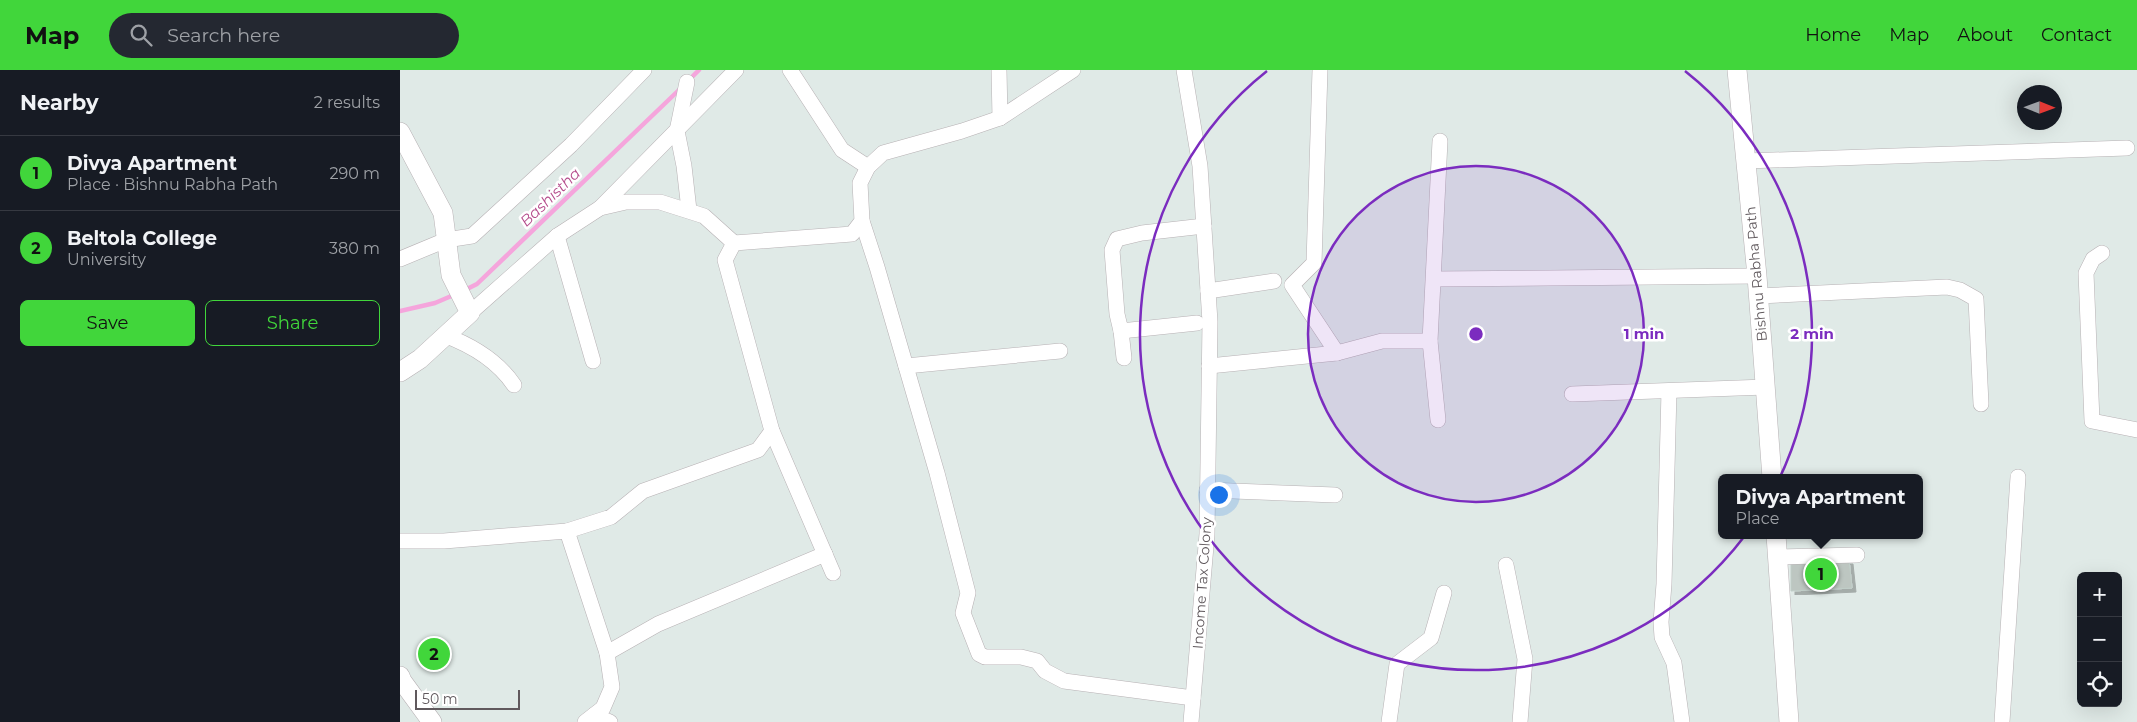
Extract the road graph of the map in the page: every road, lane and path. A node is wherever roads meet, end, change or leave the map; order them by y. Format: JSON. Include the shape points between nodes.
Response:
{"nodes":[{"id":1,"x":644,"y":70,"type":"edge"},
{"id":2,"x":736,"y":70,"type":"edge"},
{"id":3,"x":790,"y":70,"type":"edge"},
{"id":4,"x":998,"y":70,"type":"edge"},
{"id":5,"x":1073,"y":70,"type":"edge"},
{"id":6,"x":1184,"y":70,"type":"edge"},
{"id":7,"x":1320,"y":70,"type":"edge"},
{"id":8,"x":1737,"y":70,"type":"edge"},
{"id":9,"x":687,"y":82,"type":"dead end"},
{"id":10,"x":1000,"y":118,"type":"junction"},
{"id":11,"x":677,"y":131,"type":"junction"},
{"id":12,"x":400,"y":132,"type":"edge"},
{"id":13,"x":1440,"y":141,"type":"dead end"},
{"id":14,"x":2126,"y":148,"type":"dead end"},
{"id":15,"x":1746,"y":161,"type":"junction"},
{"id":16,"x":868,"y":167,"type":"junction"},
{"id":17,"x":600,"y":208,"type":"junction"},
{"id":18,"x":689,"y":210,"type":"junction"},
{"id":19,"x":862,"y":221,"type":"junction"},
{"id":20,"x":1204,"y":226,"type":"junction"},
{"id":21,"x":557,"y":236,"type":"junction"},
{"id":22,"x":446,"y":240,"type":"junction"},
{"id":23,"x":734,"y":243,"type":"junction"},
{"id":24,"x":2102,"y":253,"type":"dead end"},
{"id":25,"x":400,"y":259,"type":"edge"},
{"id":26,"x":1757,"y":276,"type":"junction"},
{"id":27,"x":1434,"y":279,"type":"junction"},
{"id":28,"x":1274,"y":281,"type":"dead end"},
{"id":29,"x":1208,"y":290,"type":"junction"},
{"id":30,"x":1759,"y":296,"type":"junction"},
{"id":31,"x":466,"y":307,"type":"junction"},
{"id":32,"x":1197,"y":323,"type":"dead end"},
{"id":33,"x":1121,"y":331,"type":"junction"},
{"id":34,"x":444,"y":335,"type":"junction"},
{"id":35,"x":1430,"y":341,"type":"junction"},
{"id":36,"x":1060,"y":351,"type":"dead end"},
{"id":37,"x":1337,"y":353,"type":"junction"},
{"id":38,"x":1124,"y":358,"type":"dead end"},
{"id":39,"x":593,"y":361,"type":"dead end"},
{"id":40,"x":906,"y":366,"type":"junction"},
{"id":41,"x":1209,"y":366,"type":"junction"},
{"id":42,"x":400,"y":372,"type":"edge"},
{"id":43,"x":514,"y":385,"type":"dead end"},
{"id":44,"x":1766,"y":387,"type":"junction"},
{"id":45,"x":1669,"y":391,"type":"junction"},
{"id":46,"x":1572,"y":394,"type":"dead end"},
{"id":47,"x":1981,"y":404,"type":"dead end"},
{"id":48,"x":1438,"y":420,"type":"dead end"},
{"id":49,"x":2137,"y":430,"type":"edge"},
{"id":50,"x":772,"y":431,"type":"junction"},
{"id":51,"x":1772,"y":474,"type":"edge"},
{"id":52,"x":2018,"y":477,"type":"dead end"},
{"id":53,"x":1207,"y":490,"type":"junction"},
{"id":54,"x":1335,"y":495,"type":"dead end"},
{"id":55,"x":567,"y":531,"type":"junction"},
{"id":56,"x":1776,"y":539,"type":"edge"},
{"id":57,"x":400,"y":541,"type":"edge"},
{"id":58,"x":825,"y":554,"type":"junction"},
{"id":59,"x":1857,"y":555,"type":"dead end"},
{"id":60,"x":1777,"y":557,"type":"junction"},
{"id":61,"x":1506,"y":565,"type":"dead end"},
{"id":62,"x":833,"y":573,"type":"dead end"},
{"id":63,"x":1444,"y":593,"type":"dead end"},
{"id":64,"x":607,"y":653,"type":"junction"},
{"id":65,"x":400,"y":676,"type":"edge"},
{"id":66,"x":1193,"y":698,"type":"junction"},
{"id":67,"x":590,"y":718,"type":"edge"},
{"id":68,"x":432,"y":722,"type":"edge"},
{"id":69,"x":610,"y":722,"type":"edge"},
{"id":70,"x":1191,"y":722,"type":"edge"},
{"id":71,"x":1389,"y":722,"type":"edge"},
{"id":72,"x":1520,"y":722,"type":"edge"},
{"id":73,"x":1682,"y":722,"type":"edge"},
{"id":74,"x":1789,"y":722,"type":"edge"},
{"id":75,"x":2002,"y":722,"type":"edge"}],
"edges":[{"from":1,"to":22,"type":"street","via":[[571,145],[472,236]]},
{"from":2,"to":11,"type":"street"},
{"from":3,"to":16,"type":"street","via":[[842,150]]},
{"from":4,"to":10,"type":"street"},
{"from":5,"to":10,"type":"street"},
{"from":6,"to":20,"type":"street","name":"Income Tax Colony","via":[[1200,166]]},
{"from":7,"to":37,"type":"street","via":[[1314,263],[1292,285]]},
{"from":8,"to":15,"type":"street","name":"Bishnu Rabha Path"},
{"from":9,"to":11,"type":"street"},
{"from":10,"to":16,"type":"street","via":[[883,153]]},
{"from":11,"to":17,"type":"street"},
{"from":11,"to":18,"type":"street"},
{"from":12,"to":22,"type":"street","via":[[442,213]]},
{"from":13,"to":27,"type":"street"},
{"from":14,"to":15,"type":"street"},
{"from":15,"to":26,"type":"street","name":"Bishnu Rabha Path"},
{"from":16,"to":19,"type":"street","via":[[860,182]]},
{"from":17,"to":18,"type":"street","via":[[626,202],[660,202]]},
{"from":17,"to":21,"type":"street"},
{"from":18,"to":23,"type":"street","via":[[704,216]]},
{"from":19,"to":23,"type":"street","via":[[852,234]]},
{"from":19,"to":40,"type":"street"},
{"from":20,"to":29,"type":"street","name":"Income Tax Colony"},
{"from":20,"to":33,"type":"street","via":[[1117,239],[1112,250]]},
{"from":21,"to":31,"type":"street"},
{"from":21,"to":39,"type":"street"},
{"from":22,"to":25,"type":"street"},
{"from":22,"to":31,"type":"street","via":[[451,276]]},
{"from":23,"to":50,"type":"street","via":[[725,260]]},
{"from":24,"to":49,"type":"street","via":[[2093,259],[2086,273],[2092,421]]},
{"from":26,"to":27,"type":"street"},
{"from":26,"to":30,"type":"street","name":"Bishnu Rabha Path"},
{"from":27,"to":35,"type":"street"},
{"from":28,"to":29,"type":"street"},
{"from":29,"to":41,"type":"street","name":"Income Tax Colony"},
{"from":30,"to":44,"type":"street","name":"Bishnu Rabha Path"},
{"from":30,"to":47,"type":"street","via":[[1947,288],[1970,294],[1976,298]]},
{"from":31,"to":34,"type":"street"},
{"from":32,"to":33,"type":"street"},
{"from":33,"to":38,"type":"street"},
{"from":34,"to":42,"type":"street","via":[[420,359]]},
{"from":34,"to":43,"type":"street","via":[[481,352],[507,374]]},
{"from":35,"to":37,"type":"street","via":[[1382,341]]},
{"from":35,"to":48,"type":"street"},
{"from":36,"to":40,"type":"street"},
{"from":37,"to":41,"type":"street"},
{"from":40,"to":66,"type":"street","via":[[968,593],[963,613],[980,654],[1037,661],[1045,671],[1064,680]]},
{"from":41,"to":53,"type":"street","name":"Income Tax Colony"},
{"from":44,"to":45,"type":"street"},
{"from":44,"to":51,"type":"street","name":"Bishnu Rabha Path"},
{"from":45,"to":46,"type":"street"},
{"from":45,"to":73,"type":"street","via":[[1661,622],[1662,637],[1674,663]]},
{"from":50,"to":55,"type":"street","via":[[758,450],[643,491],[611,518]]},
{"from":50,"to":58,"type":"street"},
{"from":52,"to":75,"type":"street"},
{"from":53,"to":54,"type":"street"},
{"from":53,"to":66,"type":"street","name":"Income Tax Colony"},
{"from":55,"to":57,"type":"street","via":[[444,541]]},
{"from":55,"to":64,"type":"street"},
{"from":56,"to":60,"type":"street"},
{"from":58,"to":62,"type":"street"},
{"from":58,"to":64,"type":"street","via":[[658,624]]},
{"from":59,"to":60,"type":"street"},
{"from":60,"to":74,"type":"street"},
{"from":61,"to":72,"type":"street","via":[[1524,659]]},
{"from":63,"to":71,"type":"street","via":[[1431,638],[1397,664]]},
{"from":64,"to":67,"type":"street","via":[[612,687],[603,708]]},
{"from":65,"to":68,"type":"street"},
{"from":66,"to":70,"type":"street","name":"Income Tax Colony"},
{"from":67,"to":69,"type":"street"}]}
